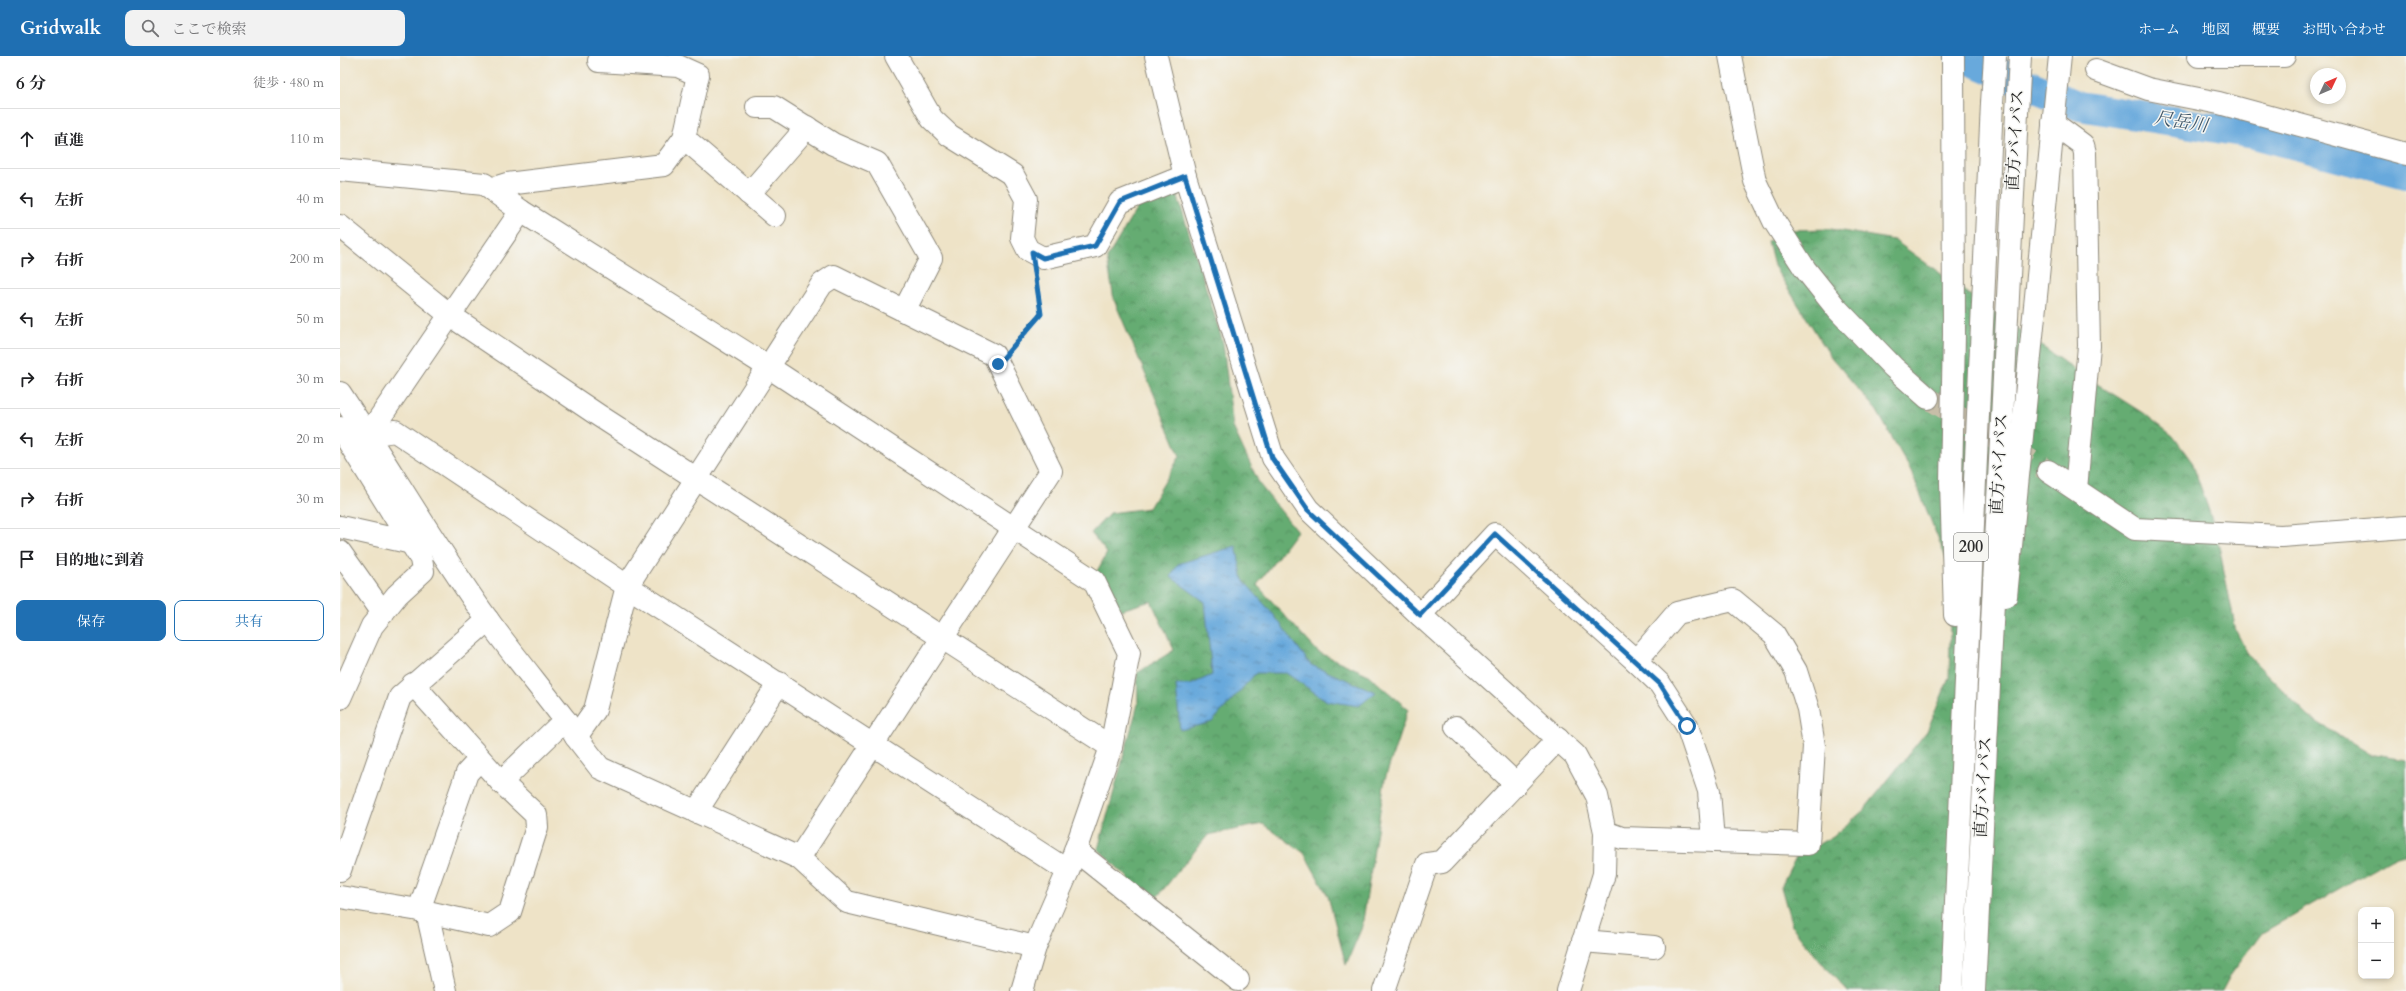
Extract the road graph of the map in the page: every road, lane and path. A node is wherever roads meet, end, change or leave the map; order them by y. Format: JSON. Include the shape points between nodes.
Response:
{"nodes":[{"id":1,"x":896,"y":56,"type":"edge"},
{"id":2,"x":1156,"y":56,"type":"edge"},
{"id":3,"x":1730,"y":56,"type":"edge"},
{"id":4,"x":1953,"y":56,"type":"edge"},
{"id":5,"x":1995,"y":56,"type":"edge"},
{"id":6,"x":2020,"y":56,"type":"edge"},
{"id":7,"x":2060,"y":56,"type":"edge"},
{"id":8,"x":2199,"y":56,"type":"edge"},
{"id":9,"x":2284,"y":56,"type":"edge"},
{"id":10,"x":599,"y":61,"type":"dead end"},
{"id":11,"x":2096,"y":70,"type":"dead end"},
{"id":12,"x":757,"y":107,"type":"dead end"},
{"id":13,"x":2053,"y":123,"type":"junction"},
{"id":14,"x":807,"y":127,"type":"junction"},
{"id":15,"x":684,"y":138,"type":"junction"},
{"id":16,"x":2406,"y":154,"type":"edge"},
{"id":17,"x":340,"y":170,"type":"edge"},
{"id":18,"x":1185,"y":176,"type":"junction"},
{"id":19,"x":491,"y":189,"type":"junction"},
{"id":20,"x":749,"y":194,"type":"junction"},
{"id":21,"x":521,"y":211,"type":"junction"},
{"id":22,"x":776,"y":216,"type":"dead end"},
{"id":23,"x":340,"y":226,"type":"edge"},
{"id":24,"x":1032,"y":252,"type":"junction"},
{"id":25,"x":904,"y":311,"type":"junction"},
{"id":26,"x":451,"y":316,"type":"junction"},
{"id":27,"x":998,"y":364,"type":"junction"},
{"id":28,"x":770,"y":368,"type":"junction"},
{"id":29,"x":1928,"y":398,"type":"tunnel mouth"},
{"id":30,"x":343,"y":412,"type":"edge"},
{"id":31,"x":368,"y":435,"type":"junction"},
{"id":32,"x":2048,"y":470,"type":"tunnel mouth"},
{"id":33,"x":698,"y":478,"type":"junction"},
{"id":34,"x":2076,"y":489,"type":"junction"},
{"id":35,"x":340,"y":527,"type":"edge"},
{"id":36,"x":2406,"y":527,"type":"edge"},
{"id":37,"x":1014,"y":528,"type":"junction"},
{"id":38,"x":412,"y":544,"type":"junction"},
{"id":39,"x":340,"y":552,"type":"edge"},
{"id":40,"x":627,"y":586,"type":"junction"},
{"id":41,"x":383,"y":613,"type":"junction"},
{"id":42,"x":1420,"y":615,"type":"junction"},
{"id":43,"x":488,"y":620,"type":"junction"},
{"id":44,"x":942,"y":638,"type":"junction"},
{"id":45,"x":1636,"y":661,"type":"junction"},
{"id":46,"x":778,"y":682,"type":"junction"},
{"id":47,"x":413,"y":684,"type":"junction"},
{"id":48,"x":340,"y":698,"type":"edge"},
{"id":49,"x":1456,"y":727,"type":"dead end"},
{"id":50,"x":570,"y":729,"type":"junction"},
{"id":51,"x":1558,"y":740,"type":"junction"},
{"id":52,"x":875,"y":744,"type":"junction"},
{"id":53,"x":1111,"y":747,"type":"junction"},
{"id":54,"x":480,"y":759,"type":"junction"},
{"id":55,"x":1961,"y":774,"type":"junction"},
{"id":56,"x":501,"y":782,"type":"junction"},
{"id":57,"x":1516,"y":784,"type":"junction"},
{"id":58,"x":1982,"y":784,"type":"junction"},
{"id":59,"x":696,"y":812,"type":"junction"},
{"id":60,"x":1605,"y":832,"type":"junction"},
{"id":61,"x":1714,"y":841,"type":"junction"},
{"id":62,"x":1075,"y":850,"type":"junction"},
{"id":63,"x":799,"y":858,"type":"junction"},
{"id":64,"x":340,"y":870,"type":"edge"},
{"id":65,"x":1068,"y":871,"type":"junction"},
{"id":66,"x":340,"y":897,"type":"edge"},
{"id":67,"x":423,"y":911,"type":"junction"},
{"id":68,"x":1583,"y":941,"type":"junction"},
{"id":69,"x":1035,"y":947,"type":"junction"},
{"id":70,"x":1654,"y":947,"type":"dead end"},
{"id":71,"x":1238,"y":980,"type":"dead end"},
{"id":72,"x":445,"y":991,"type":"edge"},
{"id":73,"x":1022,"y":991,"type":"edge"},
{"id":74,"x":1384,"y":991,"type":"edge"},
{"id":75,"x":1568,"y":991,"type":"edge"},
{"id":76,"x":1952,"y":991,"type":"edge"},
{"id":77,"x":1974,"y":991,"type":"edge"}],
"edges":[{"from":1,"to":24,"type":"main road","via":[[932,119],[949,135],[1013,175],[1026,199],[1022,238],[1028,250]]},
{"from":2,"to":18,"type":"main road"},
{"from":3,"to":29,"type":"main road","via":[[1755,181],[1774,221],[1805,269],[1837,308],[1893,367]]},
{"from":4,"to":55,"type":"main road","via":[[1954,334],[1950,482]]},
{"from":5,"to":55,"type":"main road","name":"直方バイパス","number":"200","bridge":true},
{"from":6,"to":58,"type":"main road","name":"直方バイパス","number":"200","bridge":true},
{"from":7,"to":13,"type":"main road"},
{"from":8,"to":9,"type":"main road"},
{"from":10,"to":15,"type":"main road","via":[[678,66],[698,75]]},
{"from":11,"to":16,"type":"main road","via":[[2148,89],[2219,103]]},
{"from":12,"to":14,"type":"main road","via":[[774,107]]},
{"from":13,"to":34,"type":"main road","via":[[2083,145],[2085,153],[2089,346]]},
{"from":13,"to":58,"type":"main road","via":[[2004,616]]},
{"from":14,"to":20,"type":"main road"},
{"from":14,"to":25,"type":"main road","via":[[834,144],[878,163],[931,258]]},
{"from":15,"to":19,"type":"main road","via":[[664,165],[506,184]]},
{"from":15,"to":20,"type":"main road"},
{"from":17,"to":19,"type":"main road","via":[[484,184]]},
{"from":18,"to":24,"type":"main road","via":[[1120,202],[1095,246],[1043,258]]},
{"from":18,"to":42,"type":"main road","via":[[1272,458],[1308,510]]},
{"from":19,"to":21,"type":"main road"},
{"from":20,"to":22,"type":"main road"},
{"from":21,"to":26,"type":"main road"},
{"from":21,"to":28,"type":"main road"},
{"from":23,"to":26,"type":"main road"},
{"from":24,"to":27,"type":"path","via":[[1041,314]]},
{"from":25,"to":27,"type":"main road","via":[[994,355]]},
{"from":25,"to":28,"type":"main road","via":[[834,276],[822,284]]},
{"from":26,"to":31,"type":"main road"},
{"from":26,"to":33,"type":"main road","via":[[598,415]]},
{"from":27,"to":37,"type":"main road","via":[[1051,471]]},
{"from":28,"to":33,"type":"main road"},
{"from":28,"to":37,"type":"main road"},
{"from":30,"to":31,"type":"main road"},
{"from":30,"to":38,"type":"main road"},
{"from":31,"to":40,"type":"main road","via":[[395,431]]},
{"from":31,"to":43,"type":"main road","via":[[412,507]]},
{"from":32,"to":34,"type":"main road"},
{"from":33,"to":40,"type":"main road"},
{"from":33,"to":44,"type":"main road"},
{"from":34,"to":36,"type":"main road","via":[[2135,529],[2281,536]]},
{"from":35,"to":38,"type":"main road"},
{"from":37,"to":44,"type":"main road"},
{"from":37,"to":53,"type":"main road","via":[[1094,581],[1130,653]]},
{"from":38,"to":41,"type":"main road","via":[[421,559],[423,571],[397,595]]},
{"from":39,"to":41,"type":"main road"},
{"from":40,"to":46,"type":"main road"},
{"from":40,"to":50,"type":"main road","via":[[595,710]]},
{"from":41,"to":48,"type":"main road","via":[[372,626]]},
{"from":42,"to":45,"type":"main road","via":[[1495,534]]},
{"from":42,"to":51,"type":"main road"},
{"from":43,"to":47,"type":"main road"},
{"from":43,"to":50,"type":"main road"},
{"from":44,"to":52,"type":"main road"},
{"from":44,"to":53,"type":"main road"},
{"from":45,"to":61,"type":"main road","via":[[1660,684],[1687,726],[1709,791]]},
{"from":45,"to":61,"type":"main road","via":[[1677,613],[1733,600],[1774,634],[1796,671],[1808,709],[1814,746],[1808,844]]},
{"from":46,"to":52,"type":"main road"},
{"from":46,"to":59,"type":"main road"},
{"from":47,"to":54,"type":"main road"},
{"from":47,"to":64,"type":"main road","via":[[400,697]]},
{"from":49,"to":57,"type":"main road"},
{"from":50,"to":56,"type":"main road"},
{"from":50,"to":59,"type":"main road","via":[[600,768]]},
{"from":51,"to":57,"type":"main road"},
{"from":51,"to":60,"type":"main road","via":[[1575,755],[1597,796]]},
{"from":52,"to":63,"type":"main road"},
{"from":52,"to":65,"type":"main road"},
{"from":53,"to":62,"type":"main road"},
{"from":54,"to":56,"type":"main road"},
{"from":54,"to":67,"type":"main road","via":[[467,774]]},
{"from":55,"to":76,"type":"main road","name":"直方バイパス","number":"200"},
{"from":56,"to":67,"type":"main road","via":[[536,815],[537,827],[510,912],[489,926]]},
{"from":57,"to":74,"type":"main road","via":[[1442,862],[1427,864]]},
{"from":58,"to":77,"type":"main road","name":"直方バイパス","number":"200"},
{"from":59,"to":63,"type":"main road"},
{"from":60,"to":61,"type":"main road","via":[[1622,838]]},
{"from":60,"to":68,"type":"main road","via":[[1604,874]]},
{"from":62,"to":65,"type":"main road"},
{"from":62,"to":71,"type":"main road"},
{"from":63,"to":69,"type":"main road","via":[[848,902]]},
{"from":65,"to":69,"type":"main road"},
{"from":66,"to":67,"type":"main road"},
{"from":67,"to":72,"type":"main road"},
{"from":68,"to":70,"type":"main road"},
{"from":68,"to":75,"type":"main road"},
{"from":69,"to":73,"type":"main road"}]}
